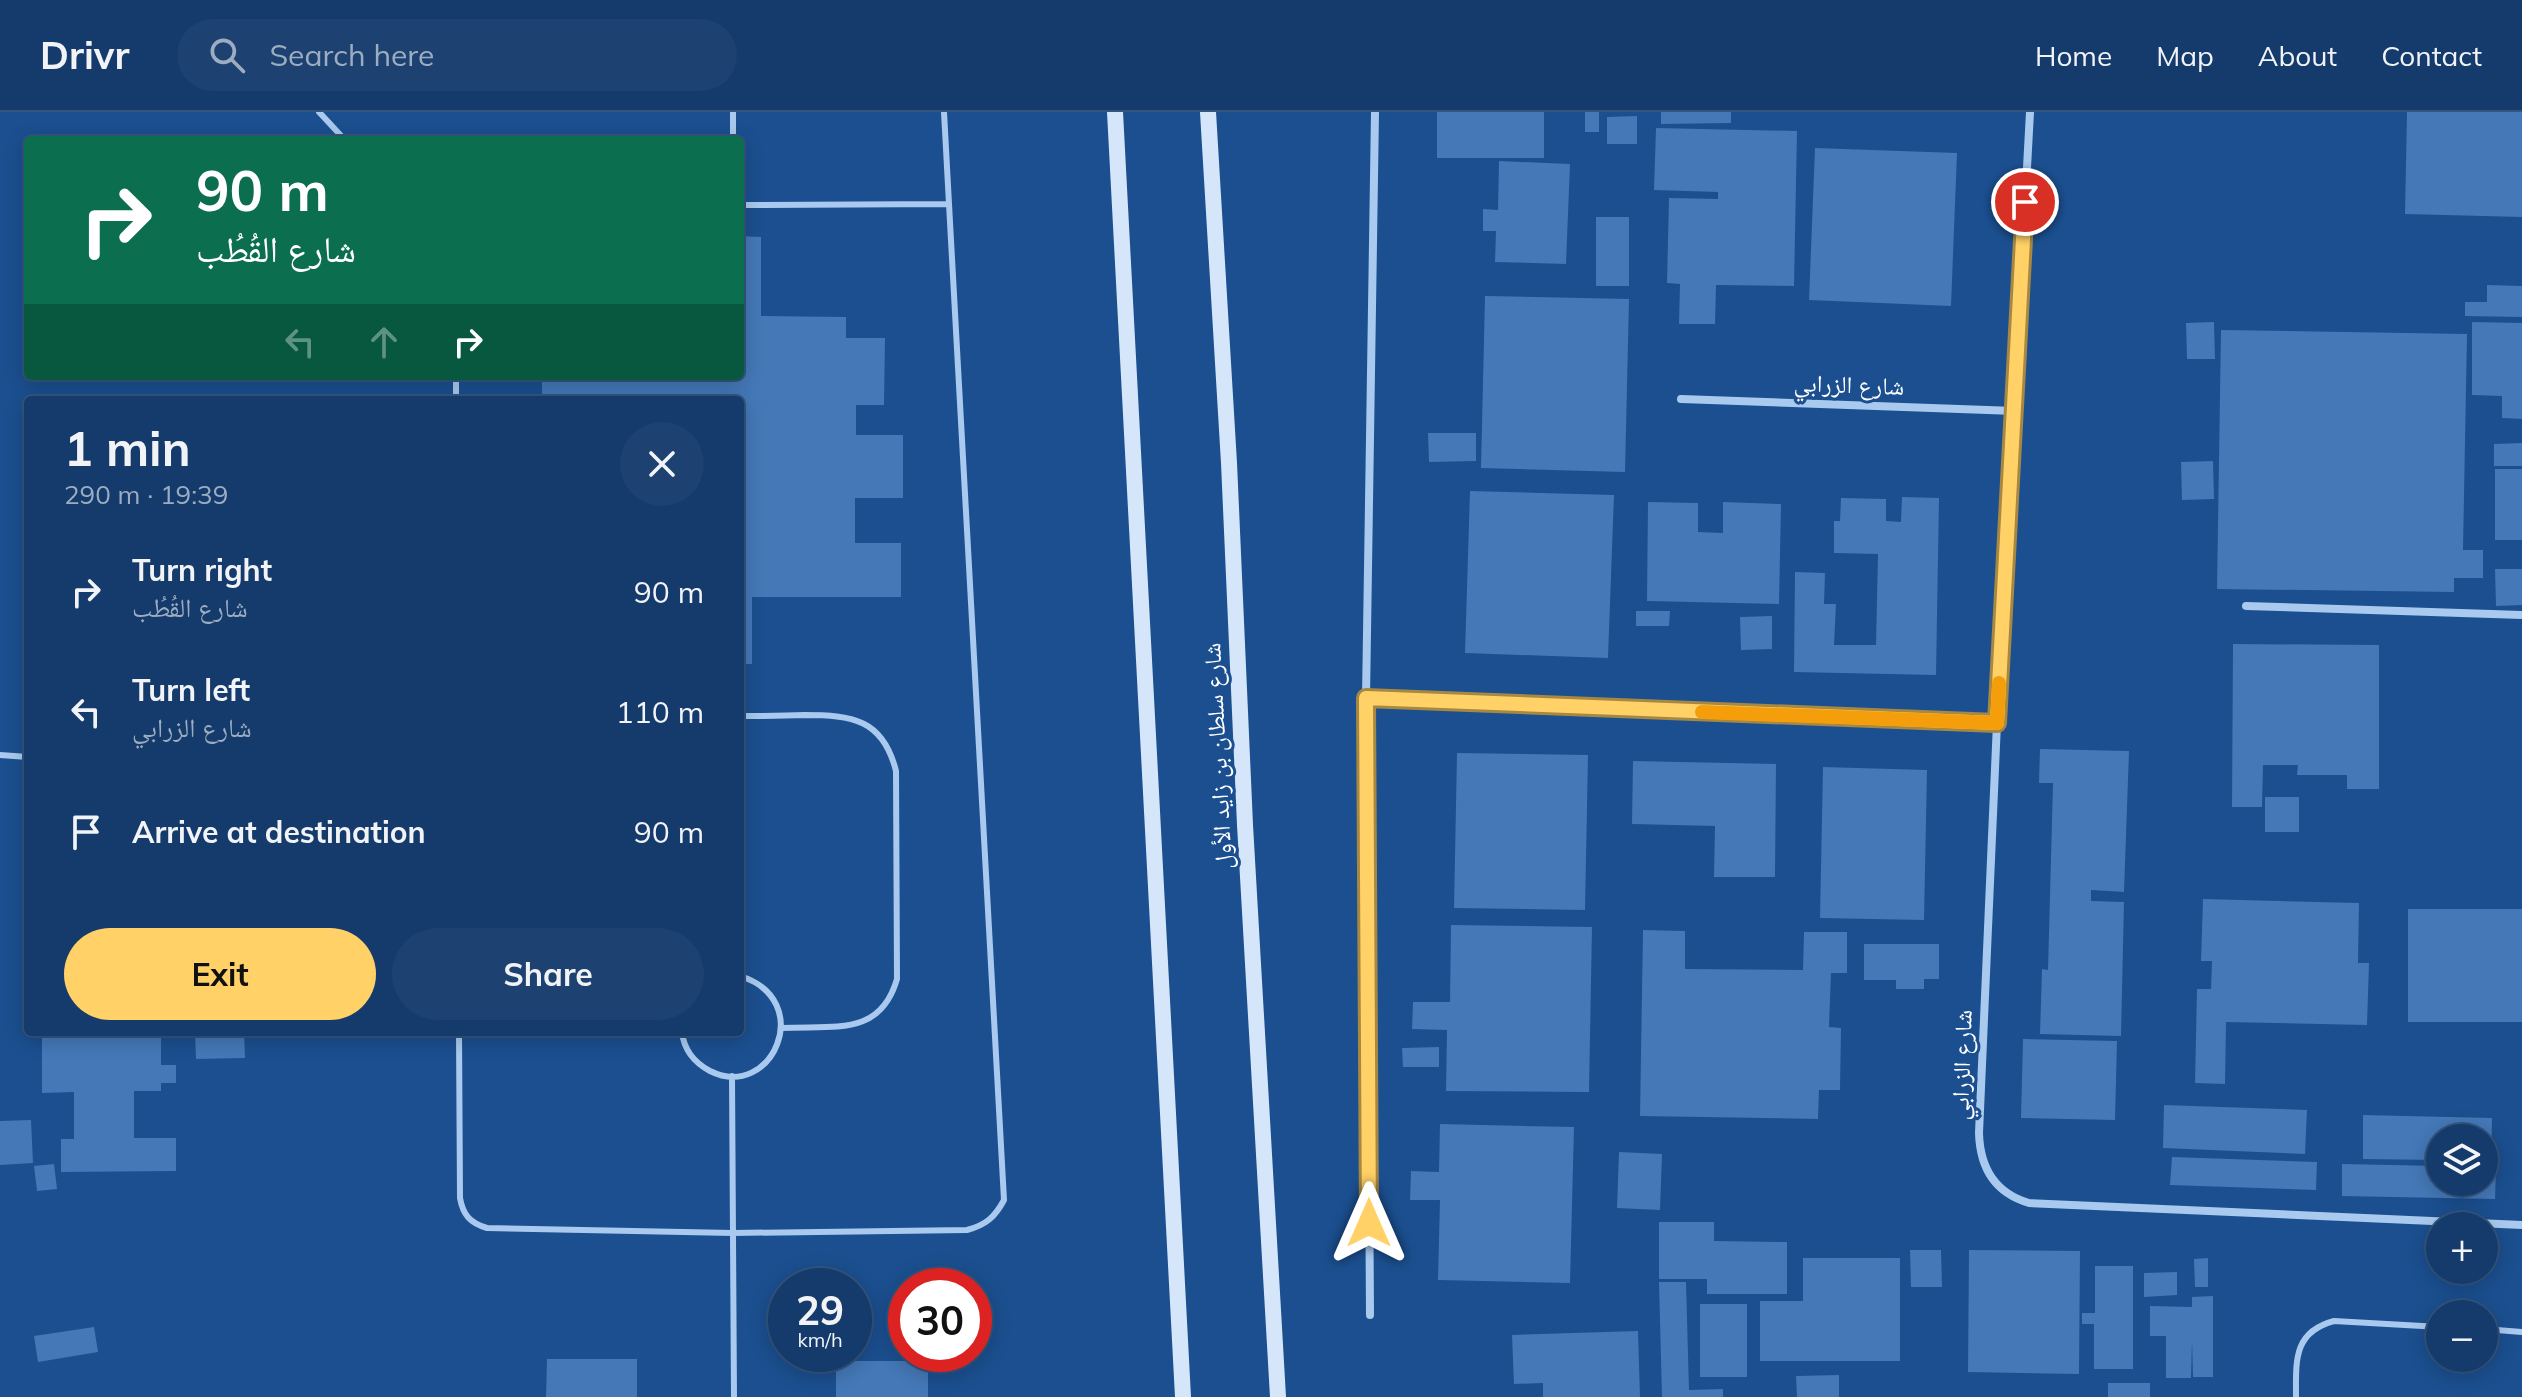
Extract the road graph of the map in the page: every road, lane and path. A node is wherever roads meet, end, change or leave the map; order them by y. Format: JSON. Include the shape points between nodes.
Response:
{"nodes":[{"id":1,"x":319,"y":112,"type":"edge"},
{"id":2,"x":733,"y":112,"type":"edge"},
{"id":3,"x":944,"y":112,"type":"edge"},
{"id":4,"x":1115,"y":112,"type":"edge"},
{"id":5,"x":1208,"y":112,"type":"edge"},
{"id":6,"x":1375,"y":112,"type":"edge"},
{"id":7,"x":2030,"y":112,"type":"edge"},
{"id":8,"x":341,"y":136,"type":"edge"},
{"id":9,"x":733,"y":136,"type":"edge"},
{"id":10,"x":949,"y":204,"type":"junction"},
{"id":11,"x":744,"y":205,"type":"edge"},
{"id":12,"x":1681,"y":399,"type":"dead end"},
{"id":13,"x":2015,"y":411,"type":"junction"},
{"id":14,"x":2246,"y":606,"type":"dead end"},
{"id":15,"x":2522,"y":615,"type":"edge"},
{"id":16,"x":1366,"y":698,"type":"junction"},
{"id":17,"x":744,"y":716,"type":"edge"},
{"id":18,"x":1997,"y":723,"type":"junction"},
{"id":19,"x":0,"y":755,"type":"edge"},
{"id":20,"x":24,"y":757,"type":"edge"},
{"id":21,"x":744,"y":978,"type":"edge"},
{"id":22,"x":782,"y":1028,"type":"junction"},
{"id":23,"x":459,"y":1036,"type":"edge"},
{"id":24,"x":683,"y":1036,"type":"edge"},
{"id":25,"x":732,"y":1076,"type":"junction"},
{"id":26,"x":2522,"y":1225,"type":"edge"},
{"id":27,"x":733,"y":1233,"type":"junction"},
{"id":28,"x":1370,"y":1315,"type":"dead end"},
{"id":29,"x":2426,"y":1326,"type":"edge"},
{"id":30,"x":2498,"y":1330,"type":"edge"},
{"id":31,"x":2522,"y":1332,"type":"edge"},
{"id":32,"x":734,"y":1397,"type":"edge"},
{"id":33,"x":1183,"y":1397,"type":"edge"},
{"id":34,"x":1278,"y":1397,"type":"edge"},
{"id":35,"x":2296,"y":1397,"type":"edge"}],
"edges":[{"from":1,"to":8,"type":"lane"},
{"from":2,"to":9,"type":"lane"},
{"from":3,"to":10,"type":"lane"},
{"from":4,"to":33,"type":"main road"},
{"from":5,"to":34,"type":"main road","name":"شارع سلطان بن زايد الأول"},
{"from":6,"to":16,"type":"street"},
{"from":7,"to":13,"type":"street","name":"شارع الزرابي"},
{"from":10,"to":11,"type":"lane"},
{"from":10,"to":27,"type":"lane","via":[[1004,1200],[983,1226],[967,1230]]},
{"from":12,"to":13,"type":"street","name":"شارع الزرابي"},
{"from":13,"to":18,"type":"street","name":"شارع الزرابي"},
{"from":14,"to":15,"type":"street"},
{"from":16,"to":18,"type":"street"},
{"from":16,"to":28,"type":"street"},
{"from":17,"to":22,"type":"lane","via":[[848,717],[881,736],[896,771],[897,979],[892,998],[863,1023]]},
{"from":18,"to":26,"type":"street","name":"شارع الزرابي","via":[[1979,1133],[1984,1164],[2002,1191],[2029,1203]]},
{"from":19,"to":20,"type":"lane"},
{"from":21,"to":22,"type":"lane","via":[[772,995]]},
{"from":22,"to":25,"type":"lane","via":[[772,1056],[761,1067]]},
{"from":23,"to":27,"type":"lane","via":[[460,1198],[476,1225]]},
{"from":24,"to":25,"type":"lane","via":[[690,1055],[702,1067]]},
{"from":25,"to":27,"type":"lane"},
{"from":27,"to":32,"type":"lane"},
{"from":29,"to":35,"type":"lane","via":[[2334,1321],[2313,1329],[2298,1351]]},
{"from":30,"to":31,"type":"lane"}]}
